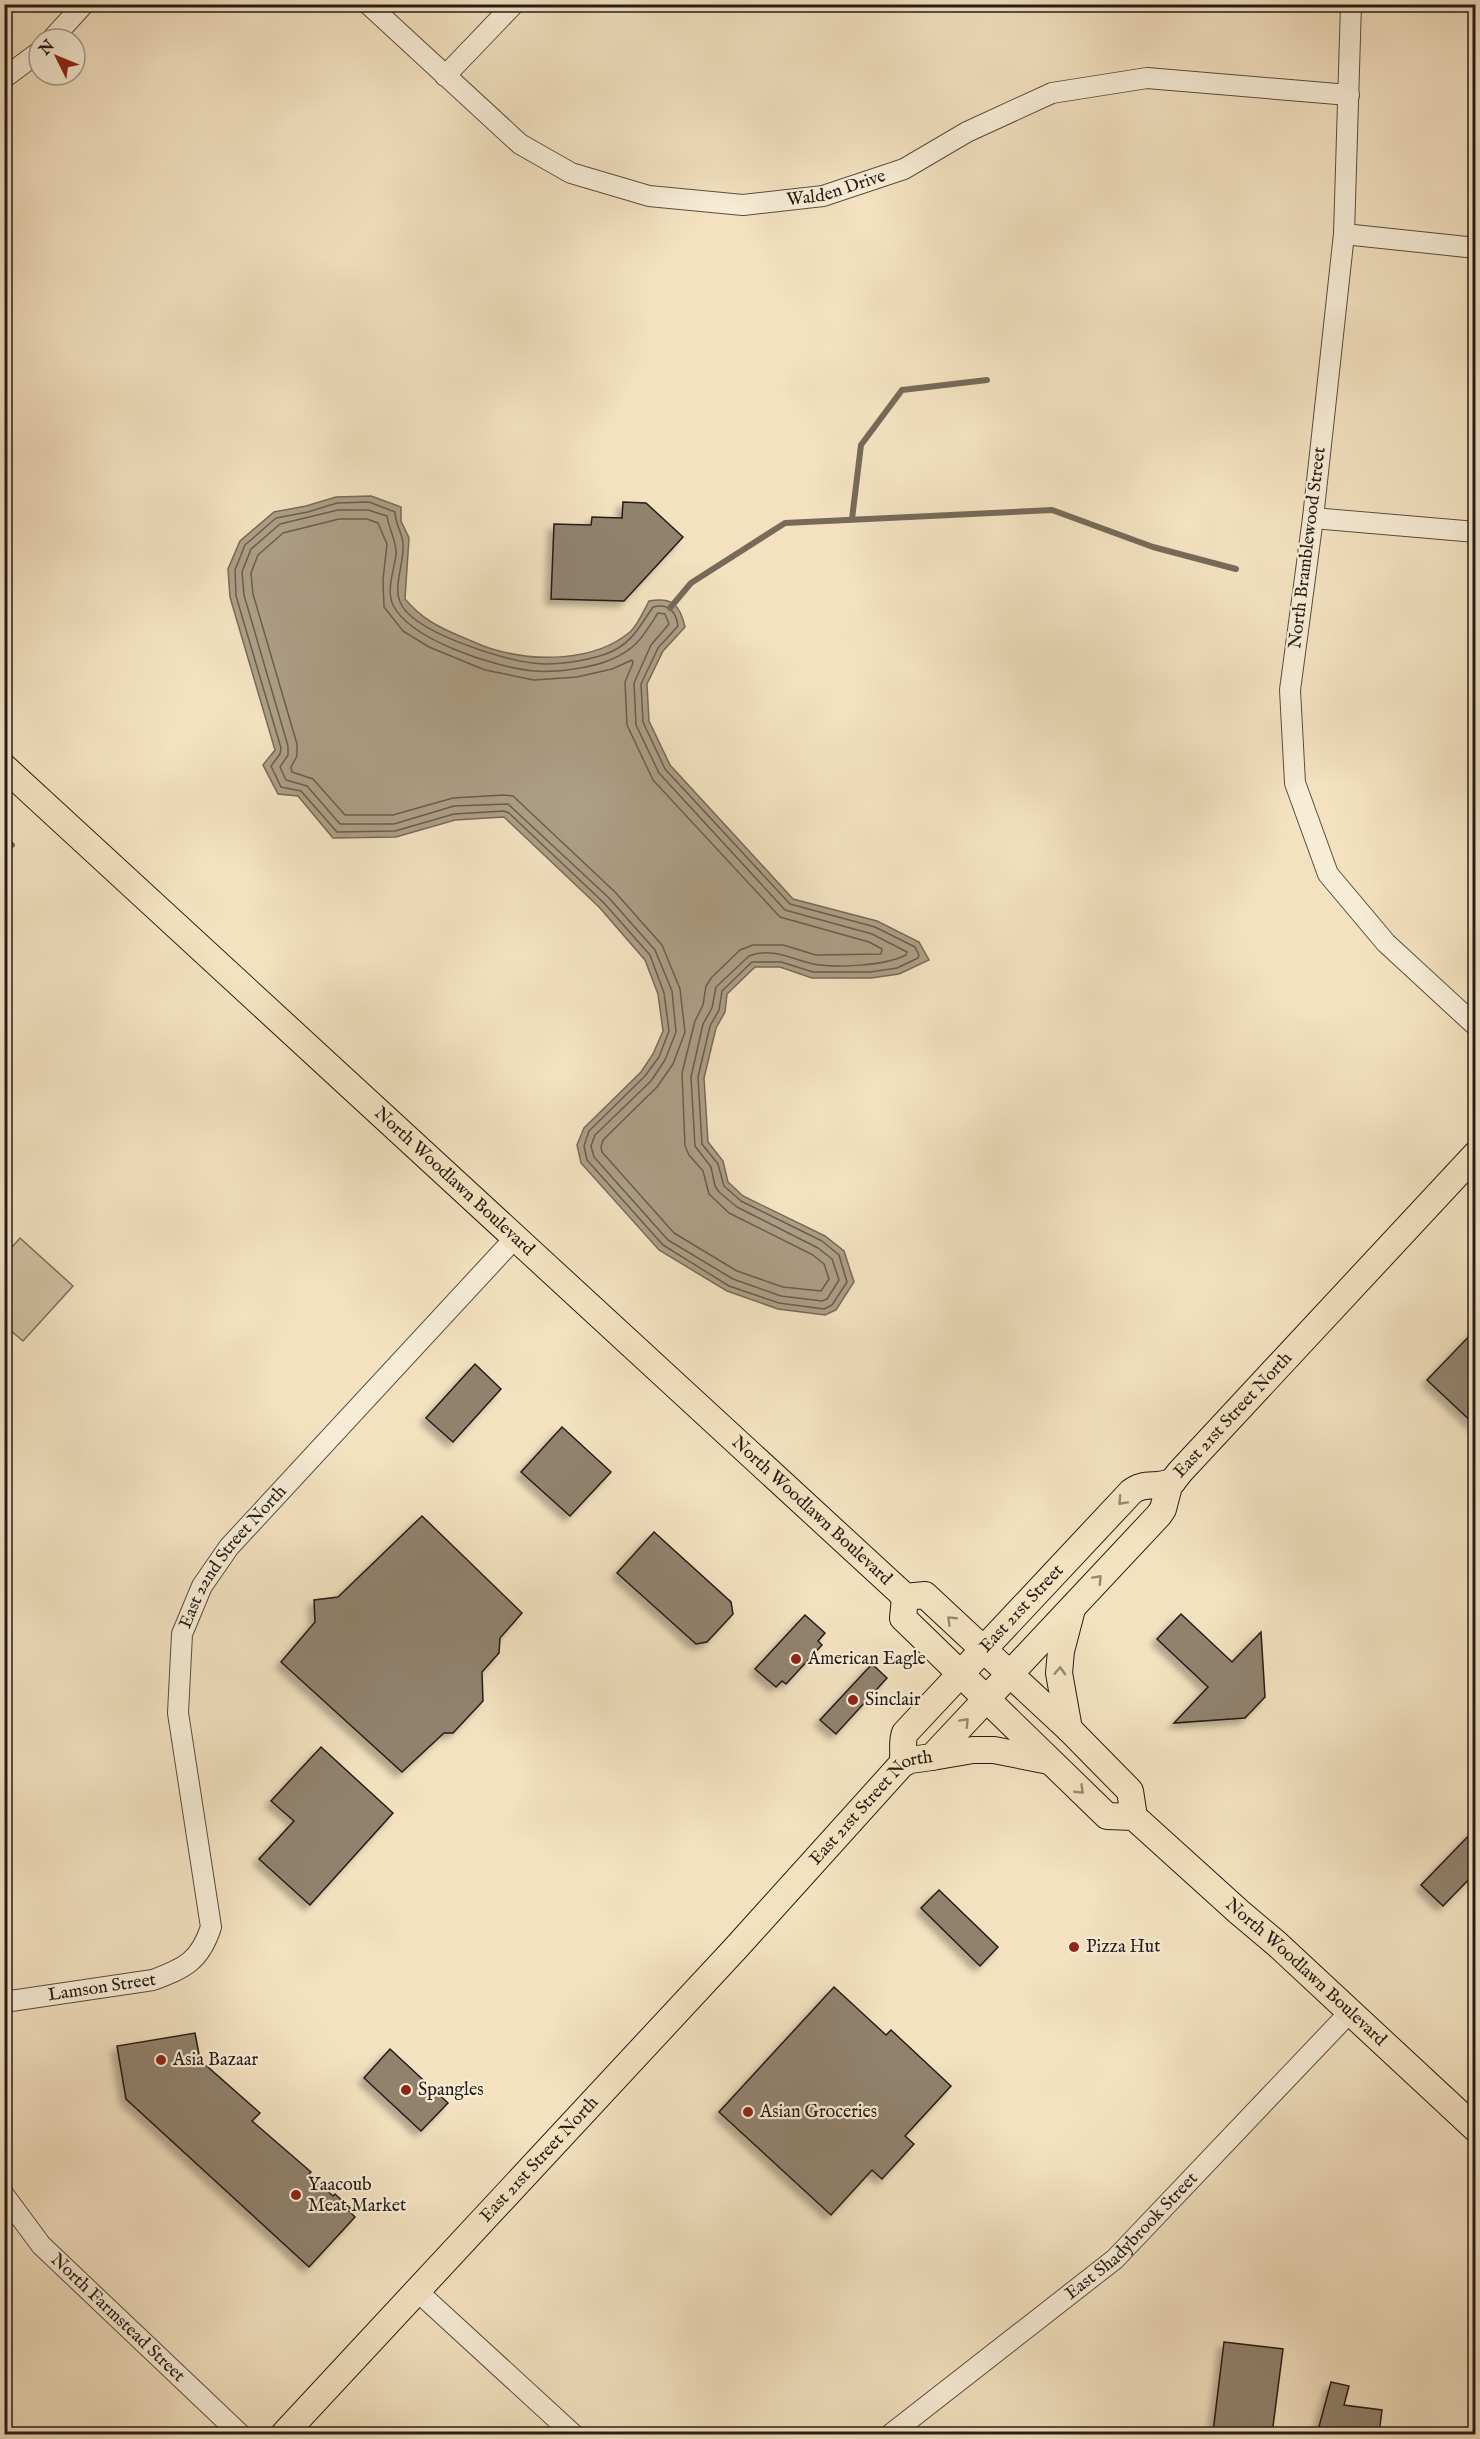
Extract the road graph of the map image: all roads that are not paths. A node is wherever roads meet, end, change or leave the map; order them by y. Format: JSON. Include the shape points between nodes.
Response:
{"nodes":[{"id":1,"x":84,"y":4,"type":"edge"},
{"id":2,"x":368,"y":4,"type":"edge"},
{"id":3,"x":514,"y":4,"type":"edge"},
{"id":4,"x":1351,"y":4,"type":"edge"},
{"id":5,"x":63,"y":27,"type":"edge"},
{"id":6,"x":27,"y":61,"type":"edge"},
{"id":7,"x":445,"y":76,"type":"junction"},
{"id":8,"x":4,"y":78,"type":"edge"},
{"id":9,"x":1349,"y":95,"type":"junction"},
{"id":10,"x":1344,"y":234,"type":"junction"},
{"id":11,"x":1476,"y":248,"type":"edge"},
{"id":12,"x":1313,"y":519,"type":"junction"},
{"id":13,"x":1476,"y":532,"type":"edge"},
{"id":14,"x":4,"y":767,"type":"edge"},
{"id":15,"x":1476,"y":1026,"type":"edge"},
{"id":16,"x":1476,"y":1154,"type":"edge"},
{"id":17,"x":515,"y":1238,"type":"junction"},
{"id":18,"x":1173,"y":1481,"type":"junction"},
{"id":19,"x":905,"y":1597,"type":"junction"},
{"id":20,"x":1073,"y":1606,"type":"junction"},
{"id":21,"x":983,"y":1649,"type":"junction"},
{"id":22,"x":960,"y":1673,"type":"junction"},
{"id":23,"x":1009,"y":1674,"type":"junction"},
{"id":24,"x":987,"y":1699,"type":"junction"},
{"id":25,"x":1069,"y":1729,"type":"junction"},
{"id":26,"x":932,"y":1757,"type":"junction"},
{"id":27,"x":1050,"y":1761,"type":"junction"},
{"id":28,"x":903,"y":1764,"type":"junction"},
{"id":29,"x":1134,"y":1817,"type":"junction"},
{"id":30,"x":195,"y":1960,"type":"joint"},
{"id":31,"x":4,"y":2002,"type":"edge"},
{"id":32,"x":1350,"y":2012,"type":"junction"},
{"id":33,"x":1476,"y":2129,"type":"edge"},
{"id":34,"x":4,"y":2195,"type":"edge"},
{"id":35,"x":417,"y":2291,"type":"junction"},
{"id":36,"x":240,"y":2434,"type":"edge"},
{"id":37,"x":284,"y":2434,"type":"edge"},
{"id":38,"x":573,"y":2434,"type":"edge"},
{"id":39,"x":891,"y":2434,"type":"edge"}],
"edges":[{"from":1,"to":5,"type":"street"},
{"from":2,"to":7,"type":"street","name":"Walden Drive"},
{"from":3,"to":7,"type":"street"},
{"from":4,"to":9,"type":"street","name":"North Bramblewood Street"},
{"from":6,"to":8,"type":"street"},
{"from":7,"to":9,"type":"street","name":"Walden Drive","via":[[520,144],[571,173],[649,196],[743,205],[824,196],[904,169],[967,132],[1052,93],[1147,78]]},
{"from":9,"to":10,"type":"street","name":"North Bramblewood Street"},
{"from":10,"to":11,"type":"street"},
{"from":10,"to":12,"type":"street","name":"North Bramblewood Street"},
{"from":12,"to":13,"type":"street"},
{"from":12,"to":15,"type":"street","name":"North Bramblewood Street","via":[[1290,690],[1295,783],[1328,874],[1386,943]]},
{"from":14,"to":17,"type":"main road","name":"North Woodlawn Boulevard"},
{"from":16,"to":18,"type":"main road","name":"East 21st Street North"},
{"from":17,"to":19,"type":"main road","name":"North Woodlawn Boulevard"},
{"from":17,"to":30,"type":"street","name":"East 22nd Street North","via":[[229,1547],[202,1586],[182,1634],[177,1713],[211,1927]]},
{"from":20,"to":18,"type":"main road","name":"East 21st Street North","one_way":true,"via":[[1159,1515]]},
{"from":18,"to":21,"type":"main road","name":"East 21st Street","one_way":true,"via":[[1158,1486],[1142,1485],[1131,1492]]},
{"from":21,"to":19,"type":"main road","name":"North Woodlawn Boulevard","one_way":true,"via":[[925,1595]]},
{"from":19,"to":22,"type":"main road","name":"North Woodlawn Boulevard","via":[[903,1618]]},
{"from":20,"to":23,"type":"main road","name":"East 21st Street North"},
{"from":25,"to":20,"type":"main road","one_way":true,"via":[[1059,1673]]},
{"from":21,"to":22,"type":"main road","name":"East 21st Street"},
{"from":21,"to":23,"type":"main road","name":"North Woodlawn Boulevard"},
{"from":22,"to":24,"type":"main road","name":"North Woodlawn Boulevard"},
{"from":22,"to":28,"type":"main road","name":"East 21st Street","via":[[905,1733]]},
{"from":23,"to":24,"type":"main road","name":"East 21st Street North"},
{"from":23,"to":25,"type":"main road","name":"North Woodlawn Boulevard"},
{"from":26,"to":24,"type":"main road","name":"East 21st Street North","one_way":true},
{"from":24,"to":27,"type":"main road","name":"North Woodlawn Boulevard"},
{"from":25,"to":29,"type":"main road","name":"North Woodlawn Boulevard","via":[[1130,1791]]},
{"from":26,"to":27,"type":"main road","via":[[994,1750]]},
{"from":26,"to":28,"type":"main road","name":"East 21st Street North"},
{"from":27,"to":29,"type":"main road","name":"North Woodlawn Boulevard","one_way":true,"via":[[1107,1816]]},
{"from":28,"to":35,"type":"main road","name":"East 21st Street North"},
{"from":29,"to":32,"type":"main road","name":"North Woodlawn Boulevard"},
{"from":30,"to":31,"type":"street","name":"Lamson Street","via":[[153,1980]]},
{"from":32,"to":33,"type":"main road","name":"North Woodlawn Boulevard"},
{"from":32,"to":39,"type":"street","name":"East Shadybrook Street","via":[[1115,2259]]},
{"from":34,"to":36,"type":"street","name":"North Farmstead Street","via":[[42,2245]]},
{"from":35,"to":37,"type":"main road","name":"East 21st Street North"},
{"from":35,"to":38,"type":"street"}]}
